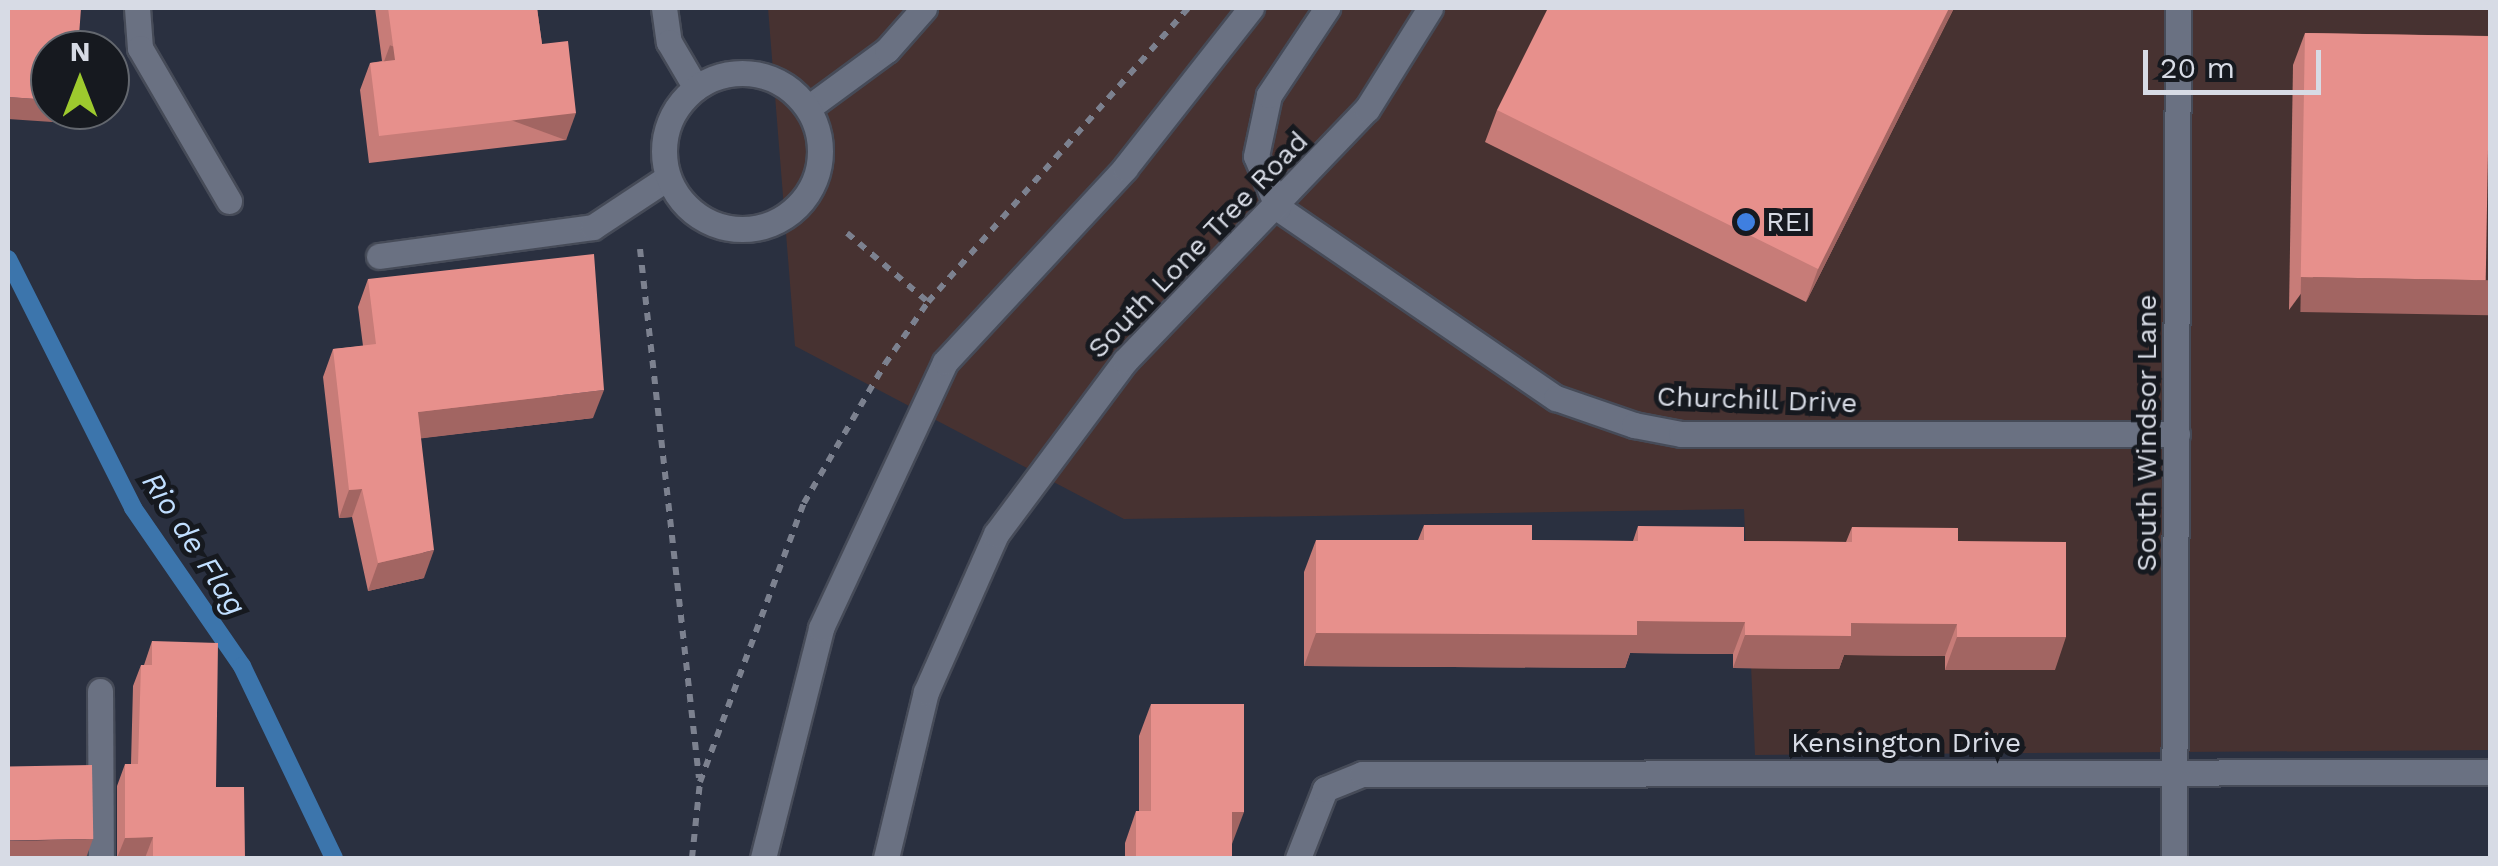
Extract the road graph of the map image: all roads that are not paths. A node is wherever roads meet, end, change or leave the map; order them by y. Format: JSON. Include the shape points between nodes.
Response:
{"nodes":[{"id":1,"x":138,"y":8,"type":"edge"},
{"id":2,"x":664,"y":8,"type":"edge"},
{"id":3,"x":924,"y":8,"type":"edge"},
{"id":4,"x":1251,"y":8,"type":"edge"},
{"id":5,"x":1327,"y":8,"type":"edge"},
{"id":6,"x":1430,"y":8,"type":"edge"},
{"id":7,"x":2178,"y":8,"type":"edge"},
{"id":8,"x":696,"y":88,"type":"junction"},
{"id":9,"x":808,"y":108,"type":"junction"},
{"id":10,"x":667,"y":178,"type":"junction"},
{"id":11,"x":229,"y":201,"type":"dead end"},
{"id":12,"x":1278,"y":208,"type":"junction"},
{"id":13,"x":379,"y":256,"type":"dead end"},
{"id":14,"x":2177,"y":434,"type":"junction"},
{"id":15,"x":100,"y":691,"type":"dead end"},
{"id":16,"x":2174,"y":772,"type":"junction"},
{"id":17,"x":2490,"y":772,"type":"edge"},
{"id":18,"x":101,"y":858,"type":"edge"},
{"id":19,"x":764,"y":858,"type":"edge"},
{"id":20,"x":886,"y":858,"type":"edge"},
{"id":21,"x":1298,"y":858,"type":"edge"},
{"id":22,"x":2174,"y":858,"type":"edge"}],
"edges":[{"from":1,"to":11,"type":"street","via":[[140,48]]},
{"from":2,"to":8,"type":"street","via":[[669,42]]},
{"from":3,"to":9,"type":"street","via":[[887,50]]},
{"from":4,"to":19,"type":"street","via":[[1124,168],[946,362],[821,628]]},
{"from":5,"to":12,"type":"street","via":[[1269,94],[1256,156]]},
{"from":6,"to":12,"type":"street","name":"South Lone Tree Road","via":[[1367,109]]},
{"from":7,"to":14,"type":"street","name":"South Windsor Lane"},
{"from":8,"to":9,"type":"street","via":[[744,73],[790,90]]},
{"from":8,"to":10,"type":"street","via":[[666,128]]},
{"from":9,"to":10,"type":"street","via":[[820,159],[798,206],[777,222],[724,228],[680,200]]},
{"from":10,"to":13,"type":"street","via":[[593,226]]},
{"from":12,"to":14,"type":"street","name":"Churchill Drive","via":[[1556,398],[1634,425],[1681,434]]},
{"from":12,"to":20,"type":"street","name":"South Lone Tree Road","via":[[1124,361],[996,534],[926,692]]},
{"from":14,"to":16,"type":"street","name":"South Windsor Lane"},
{"from":15,"to":18,"type":"street"},
{"from":16,"to":17,"type":"street","name":"Kensington Drive"},
{"from":16,"to":21,"type":"street","name":"Kensington Drive","via":[[1362,774],[1325,789]]},
{"from":16,"to":22,"type":"street","name":"South Windsor Lane"}]}
